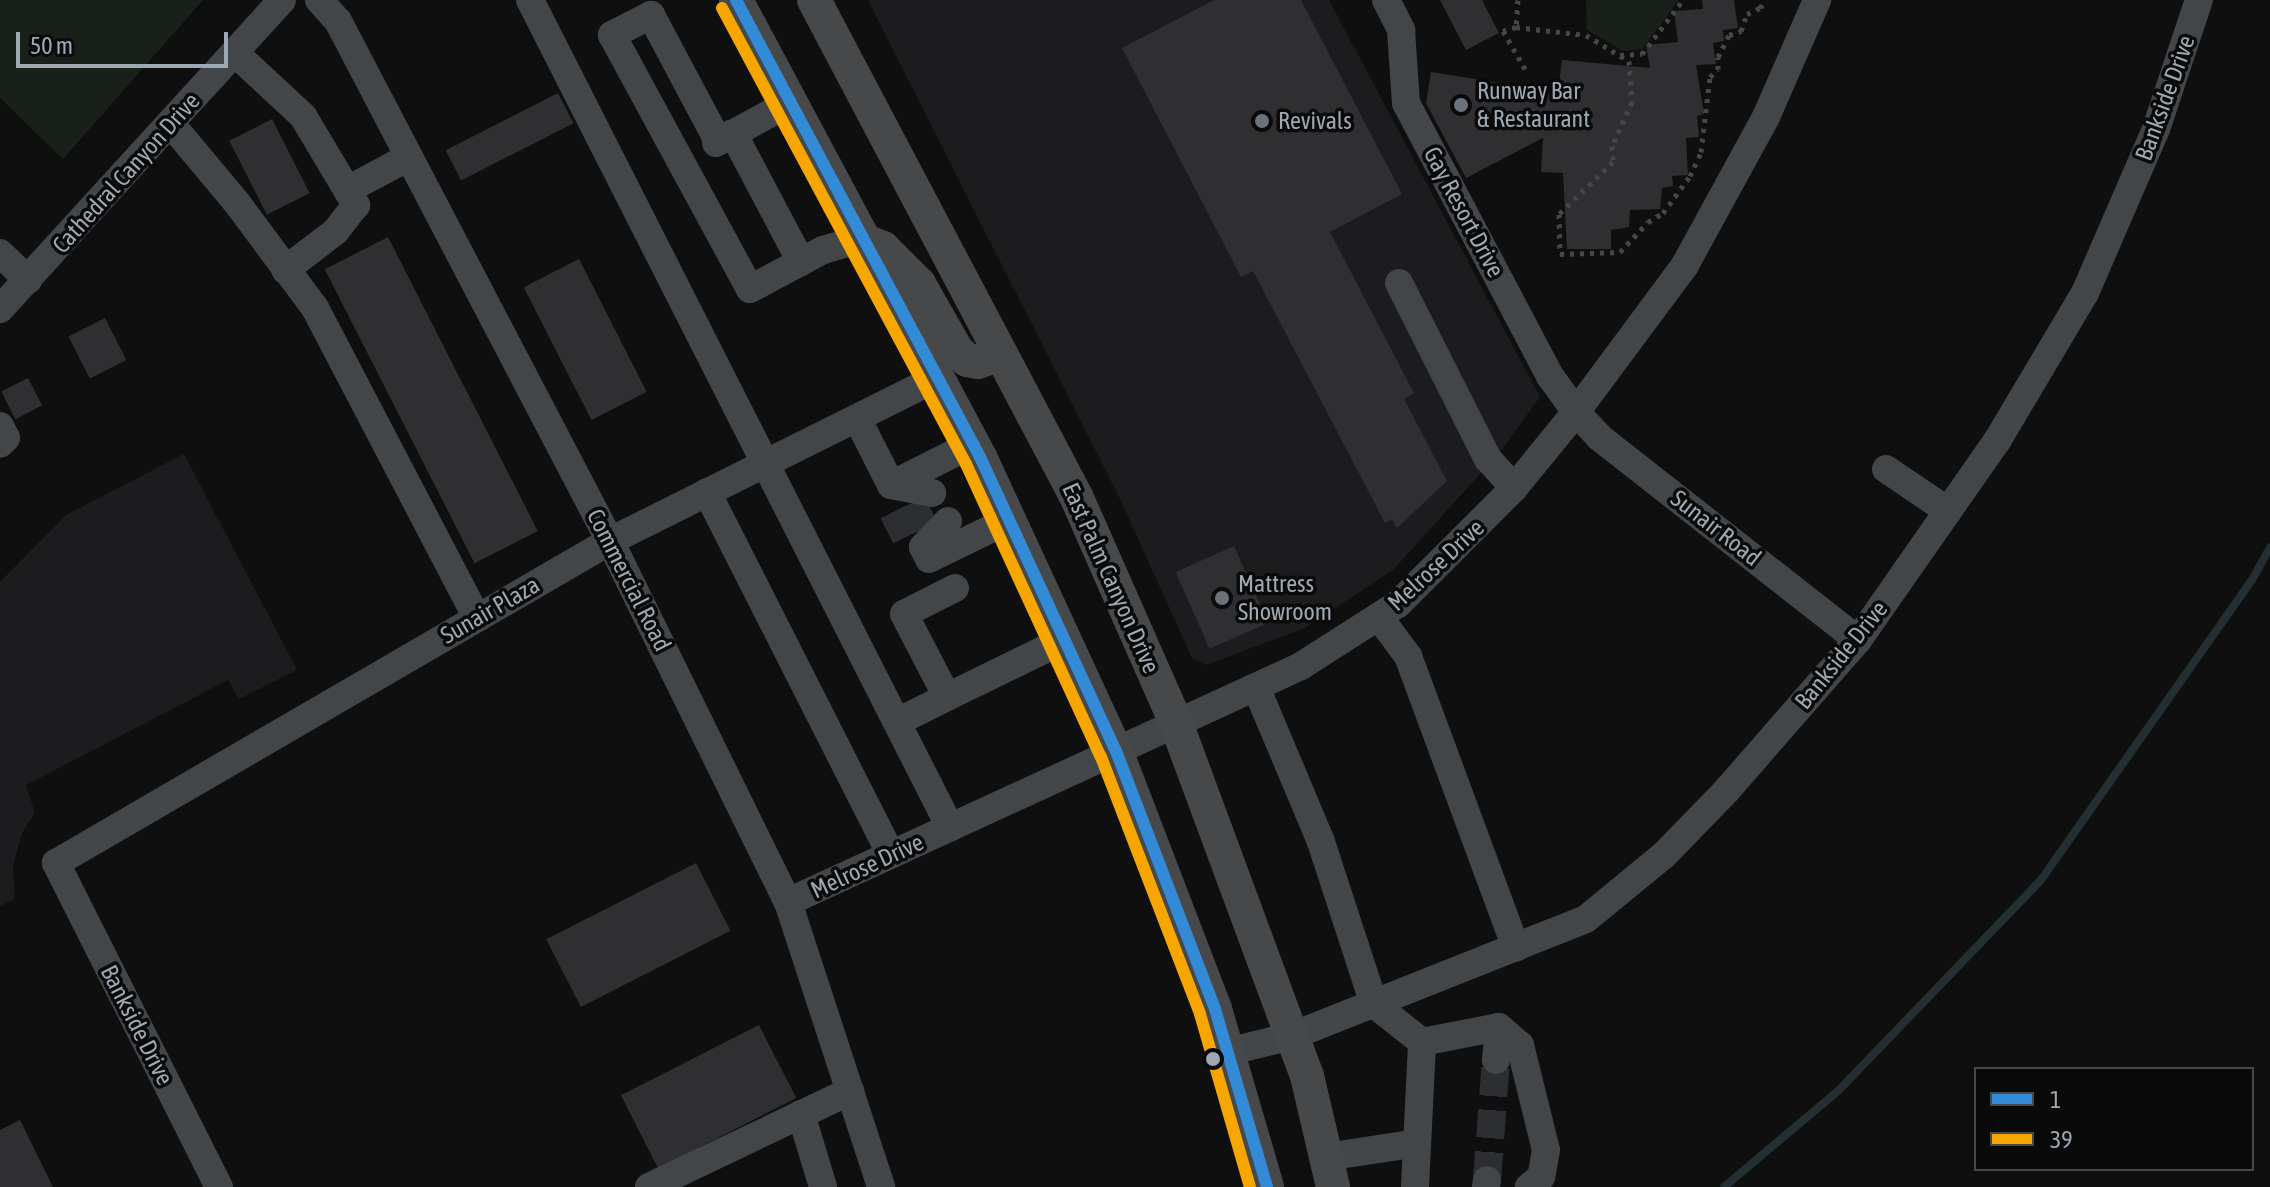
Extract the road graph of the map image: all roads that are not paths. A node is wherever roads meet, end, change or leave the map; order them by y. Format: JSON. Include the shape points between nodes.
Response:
{"nodes":[{"id":1,"x":282,"y":0,"type":"edge"},
{"id":2,"x":319,"y":0,"type":"edge"},
{"id":3,"x":530,"y":0,"type":"edge"},
{"id":4,"x":736,"y":0,"type":"edge"},
{"id":5,"x":814,"y":0,"type":"edge"},
{"id":6,"x":1386,"y":0,"type":"edge"},
{"id":7,"x":1817,"y":0,"type":"edge"},
{"id":8,"x":2199,"y":0,"type":"edge"},
{"id":9,"x":235,"y":53,"type":"junction"},
{"id":10,"x":789,"y":103,"type":"junction"},
{"id":11,"x":171,"y":124,"type":"junction"},
{"id":12,"x":726,"y":137,"type":"junction"},
{"id":13,"x":409,"y":157,"type":"junction"},
{"id":14,"x":681,"y":161,"type":"junction"},
{"id":15,"x":347,"y":190,"type":"junction"},
{"id":16,"x":861,"y":239,"type":"junction"},
{"id":17,"x":0,"y":253,"type":"edge"},
{"id":18,"x":801,"y":262,"type":"junction"},
{"id":19,"x":285,"y":270,"type":"junction"},
{"id":20,"x":28,"y":280,"type":"junction"},
{"id":21,"x":1399,"y":283,"type":"dead end"},
{"id":22,"x":0,"y":309,"type":"edge"},
{"id":23,"x":1001,"y":354,"type":"junction"},
{"id":24,"x":935,"y":379,"type":"junction"},
{"id":25,"x":1576,"y":412,"type":"junction"},
{"id":26,"x":857,"y":418,"type":"junction"},
{"id":27,"x":0,"y":426,"type":"edge"},
{"id":28,"x":0,"y":444,"type":"edge"},
{"id":29,"x":972,"y":444,"type":"junction"},
{"id":30,"x":767,"y":462,"type":"junction"},
{"id":31,"x":1886,"y":469,"type":"dead end"},
{"id":32,"x":1514,"y":488,"type":"junction"},
{"id":33,"x":707,"y":492,"type":"junction"},
{"id":34,"x":1948,"y":511,"type":"junction"},
{"id":35,"x":1009,"y":520,"type":"junction"},
{"id":36,"x":926,"y":535,"type":"tunnel mouth"},
{"id":37,"x":610,"y":541,"type":"junction"},
{"id":38,"x":955,"y":588,"type":"dead end"},
{"id":39,"x":1379,"y":617,"type":"junction"},
{"id":40,"x":477,"y":618,"type":"junction"},
{"id":41,"x":1064,"y":640,"type":"junction"},
{"id":42,"x":1858,"y":640,"type":"junction"},
{"id":43,"x":1256,"y":687,"type":"junction"},
{"id":44,"x":947,"y":697,"type":"junction"},
{"id":45,"x":897,"y":722,"type":"junction"},
{"id":46,"x":1176,"y":723,"type":"junction"},
{"id":47,"x":1116,"y":751,"type":"junction"},
{"id":48,"x":950,"y":827,"type":"junction"},
{"id":49,"x":891,"y":854,"type":"junction"},
{"id":50,"x":56,"y":863,"type":"joint"},
{"id":51,"x":788,"y":902,"type":"junction"},
{"id":52,"x":1516,"y":948,"type":"junction"},
{"id":53,"x":1374,"y":1004,"type":"junction"},
{"id":54,"x":1499,"y":1027,"type":"junction"},
{"id":55,"x":1292,"y":1036,"type":"junction"},
{"id":56,"x":1422,"y":1042,"type":"junction"},
{"id":57,"x":1227,"y":1052,"type":"junction"},
{"id":58,"x":1496,"y":1060,"type":"tunnel mouth"},
{"id":59,"x":850,"y":1091,"type":"junction"},
{"id":60,"x":801,"y":1114,"type":"junction"},
{"id":61,"x":1417,"y":1143,"type":"junction"},
{"id":62,"x":1330,"y":1172,"type":"edge"},
{"id":63,"x":219,"y":1187,"type":"edge"},
{"id":64,"x":649,"y":1187,"type":"edge"},
{"id":65,"x":823,"y":1187,"type":"edge"},
{"id":66,"x":881,"y":1187,"type":"edge"},
{"id":67,"x":1267,"y":1187,"type":"edge"},
{"id":68,"x":1415,"y":1187,"type":"edge"},
{"id":69,"x":1529,"y":1187,"type":"edge"}],
"edges":[{"from":1,"to":9,"type":"street","name":"Cathedral Canyon Drive"},
{"from":2,"to":13,"type":"street","name":"Commercial Road","via":[[338,21]]},
{"from":3,"to":30,"type":"street"},
{"from":4,"to":10,"type":"main road"},
{"from":5,"to":23,"type":"main road","name":"East Palm Canyon Drive"},
{"from":6,"to":25,"type":"street","name":"Gay Resort Drive","via":[[1401,30],[1406,103],[1550,376]]},
{"from":7,"to":25,"type":"street","name":"Melrose Drive","via":[[1766,117],[1685,265]]},
{"from":8,"to":34,"type":"street","name":"Bankside Drive","via":[[2156,129],[2085,293],[1997,441]]},
{"from":9,"to":11,"type":"street","name":"Cathedral Canyon Drive"},
{"from":9,"to":15,"type":"street","via":[[303,116]]},
{"from":10,"to":12,"type":"street"},
{"from":10,"to":16,"type":"main road"},
{"from":11,"to":19,"type":"street"},
{"from":11,"to":20,"type":"street","name":"Cathedral Canyon Drive"},
{"from":12,"to":14,"type":"street"},
{"from":12,"to":14,"type":"street","via":[[651,15],[625,28],[612,35]]},
{"from":12,"to":18,"type":"street"},
{"from":13,"to":15,"type":"street"},
{"from":13,"to":37,"type":"street","name":"Commercial Road"},
{"from":14,"to":18,"type":"street","via":[[750,289]]},
{"from":15,"to":19,"type":"street","via":[[356,205],[352,214]]},
{"from":16,"to":18,"type":"street"},
{"from":16,"to":23,"type":"main road","via":[[883,248],[919,284],[967,360]]},
{"from":16,"to":24,"type":"main road"},
{"from":17,"to":20,"type":"street"},
{"from":19,"to":40,"type":"street","via":[[315,308]]},
{"from":20,"to":22,"type":"street","name":"Cathedral Canyon Drive"},
{"from":21,"to":32,"type":"street","via":[[1488,459]]},
{"from":23,"to":46,"type":"main road","name":"East Palm Canyon Drive","via":[[1076,496]]},
{"from":24,"to":26,"type":"street","name":"Sunair Plaza"},
{"from":24,"to":29,"type":"main road"},
{"from":25,"to":32,"type":"street","name":"Melrose Drive"},
{"from":25,"to":42,"type":"street","name":"Sunair Road","via":[[1599,437]]},
{"from":26,"to":29,"type":"street","via":[[907,498]]},
{"from":26,"to":30,"type":"street","name":"Sunair Plaza"},
{"from":27,"to":28,"type":"street","via":[[6,438]]},
{"from":29,"to":35,"type":"main road"},
{"from":30,"to":33,"type":"street","name":"Sunair Plaza"},
{"from":30,"to":45,"type":"street"},
{"from":31,"to":34,"type":"street"},
{"from":32,"to":39,"type":"street","name":"Melrose Drive"},
{"from":33,"to":37,"type":"street","name":"Sunair Plaza"},
{"from":33,"to":49,"type":"street"},
{"from":34,"to":42,"type":"street","name":"Bankside Drive"},
{"from":35,"to":36,"type":"street","via":[[929,559]]},
{"from":35,"to":41,"type":"main road"},
{"from":37,"to":40,"type":"street","name":"Sunair Plaza"},
{"from":37,"to":51,"type":"street","name":"Commercial Road"},
{"from":38,"to":44,"type":"street","via":[[904,614]]},
{"from":39,"to":43,"type":"street","name":"Melrose Drive","via":[[1301,666]]},
{"from":39,"to":52,"type":"street","via":[[1408,656]]},
{"from":40,"to":50,"type":"street","name":"Sunair Plaza"},
{"from":41,"to":44,"type":"street"},
{"from":41,"to":47,"type":"main road"},
{"from":42,"to":52,"type":"street","name":"Bankside Drive","via":[[1664,855],[1586,919]]},
{"from":43,"to":46,"type":"street","name":"Melrose Drive"},
{"from":43,"to":53,"type":"street","via":[[1321,842]]},
{"from":44,"to":45,"type":"street"},
{"from":45,"to":48,"type":"street"},
{"from":46,"to":47,"type":"street","name":"Melrose Drive"},
{"from":46,"to":55,"type":"main road","name":"East Palm Canyon Drive"},
{"from":47,"to":48,"type":"street","name":"Melrose Drive"},
{"from":47,"to":57,"type":"main road"},
{"from":48,"to":49,"type":"street","name":"Melrose Drive"},
{"from":49,"to":51,"type":"street","name":"Melrose Drive"},
{"from":50,"to":63,"type":"street","name":"Bankside Drive"},
{"from":51,"to":59,"type":"street","name":"Commercial Road"},
{"from":52,"to":53,"type":"street","name":"Bankside Drive"},
{"from":53,"to":55,"type":"street","name":"Bankside Drive"},
{"from":53,"to":56,"type":"street"},
{"from":54,"to":56,"type":"street"},
{"from":54,"to":58,"type":"street"},
{"from":54,"to":69,"type":"street","via":[[1520,1045],[1546,1150],[1541,1177]]},
{"from":55,"to":57,"type":"street","name":"Bankside Drive"},
{"from":55,"to":62,"type":"main road","name":"East Palm Canyon Drive"},
{"from":56,"to":61,"type":"street"},
{"from":57,"to":67,"type":"main road"},
{"from":59,"to":60,"type":"street"},
{"from":59,"to":66,"type":"street","name":"Commercial Road"},
{"from":60,"to":64,"type":"street"},
{"from":60,"to":65,"type":"street"},
{"from":61,"to":62,"type":"street"},
{"from":61,"to":68,"type":"street"}]}
